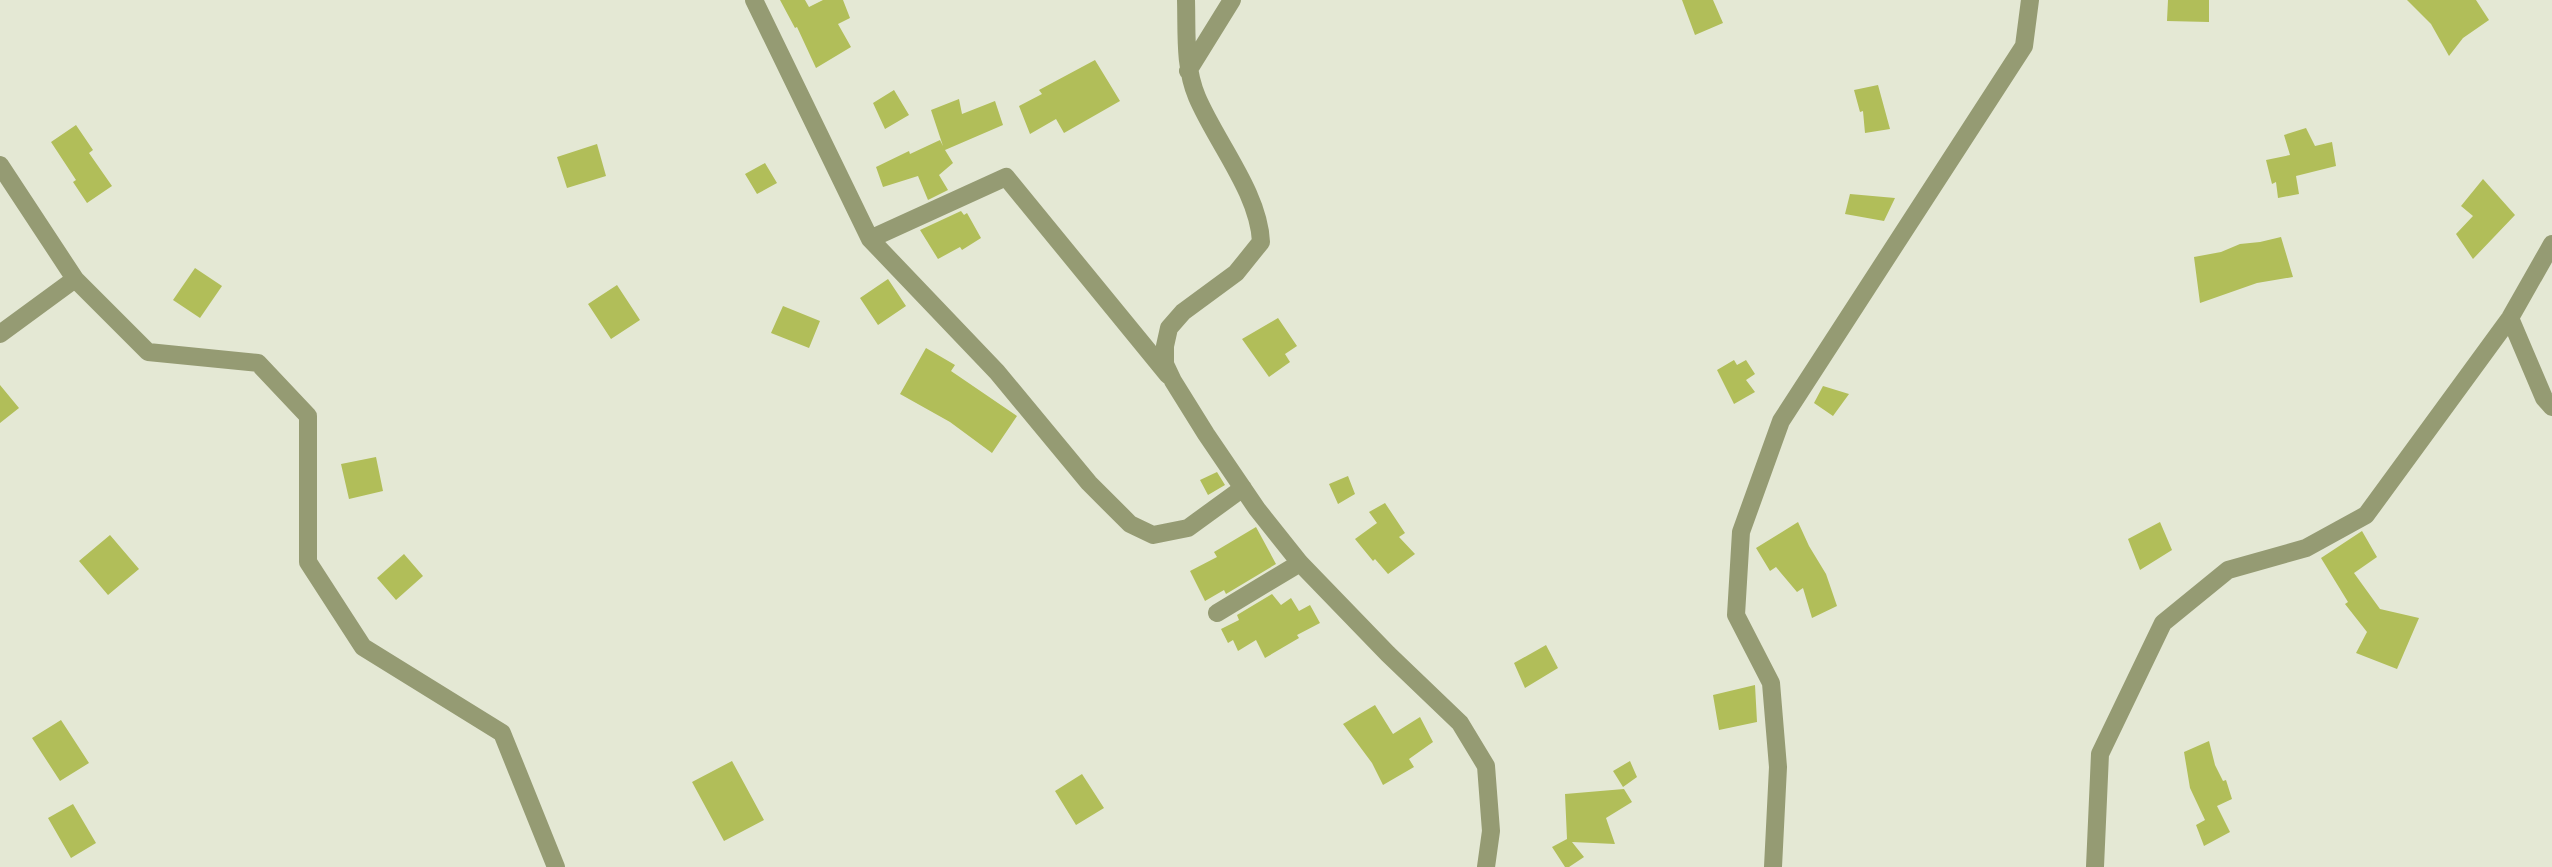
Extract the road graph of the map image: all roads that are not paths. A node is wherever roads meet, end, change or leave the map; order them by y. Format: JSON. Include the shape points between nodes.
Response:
{"nodes":[{"id":1,"x":1186,"y":0,"type":"edge"},
{"id":2,"x":1232,"y":0,"type":"edge"},
{"id":3,"x":2030,"y":0,"type":"edge"},
{"id":4,"x":762,"y":3,"type":"edge"},
{"id":5,"x":1188,"y":71,"type":"junction"},
{"id":6,"x":0,"y":165,"type":"edge"},
{"id":7,"x":870,"y":239,"type":"junction"},
{"id":8,"x":2552,"y":244,"type":"edge"},
{"id":9,"x":75,"y":279,"type":"junction"},
{"id":10,"x":2510,"y":318,"type":"junction"},
{"id":11,"x":0,"y":334,"type":"edge"},
{"id":12,"x":1173,"y":381,"type":"junction"},
{"id":13,"x":2552,"y":407,"type":"edge"},
{"id":14,"x":1243,"y":488,"type":"junction"},
{"id":15,"x":1300,"y":563,"type":"junction"},
{"id":16,"x":1217,"y":613,"type":"dead end"},
{"id":17,"x":556,"y":867,"type":"edge"},
{"id":18,"x":1486,"y":867,"type":"edge"},
{"id":19,"x":1773,"y":867,"type":"edge"},
{"id":20,"x":2095,"y":867,"type":"edge"}],
"edges":[{"from":1,"to":5,"type":"street"},
{"from":2,"to":5,"type":"street"},
{"from":3,"to":19,"type":"street","via":[[2024,46],[1781,421],[1741,532],[1736,615],[1771,683],[1778,767]]},
{"from":4,"to":7,"type":"street"},
{"from":5,"to":12,"type":"street","via":[[1244,187],[1260,225],[1261,242],[1236,273],[1169,328],[1165,364]]},
{"from":6,"to":9,"type":"street"},
{"from":7,"to":12,"type":"street","via":[[1006,177]]},
{"from":7,"to":14,"type":"street","via":[[997,372],[1130,524],[1153,535],[1188,528]]},
{"from":8,"to":10,"type":"street"},
{"from":9,"to":11,"type":"street"},
{"from":9,"to":17,"type":"street","via":[[148,352],[258,363],[308,416],[308,562],[363,647],[502,733]]},
{"from":10,"to":13,"type":"street"},
{"from":10,"to":20,"type":"street","via":[[2366,515],[2306,548],[2228,570],[2163,623],[2100,754]]},
{"from":12,"to":14,"type":"street"},
{"from":14,"to":15,"type":"street"},
{"from":15,"to":16,"type":"street"},
{"from":15,"to":18,"type":"street","via":[[1460,723],[1486,766],[1491,831]]}]}
